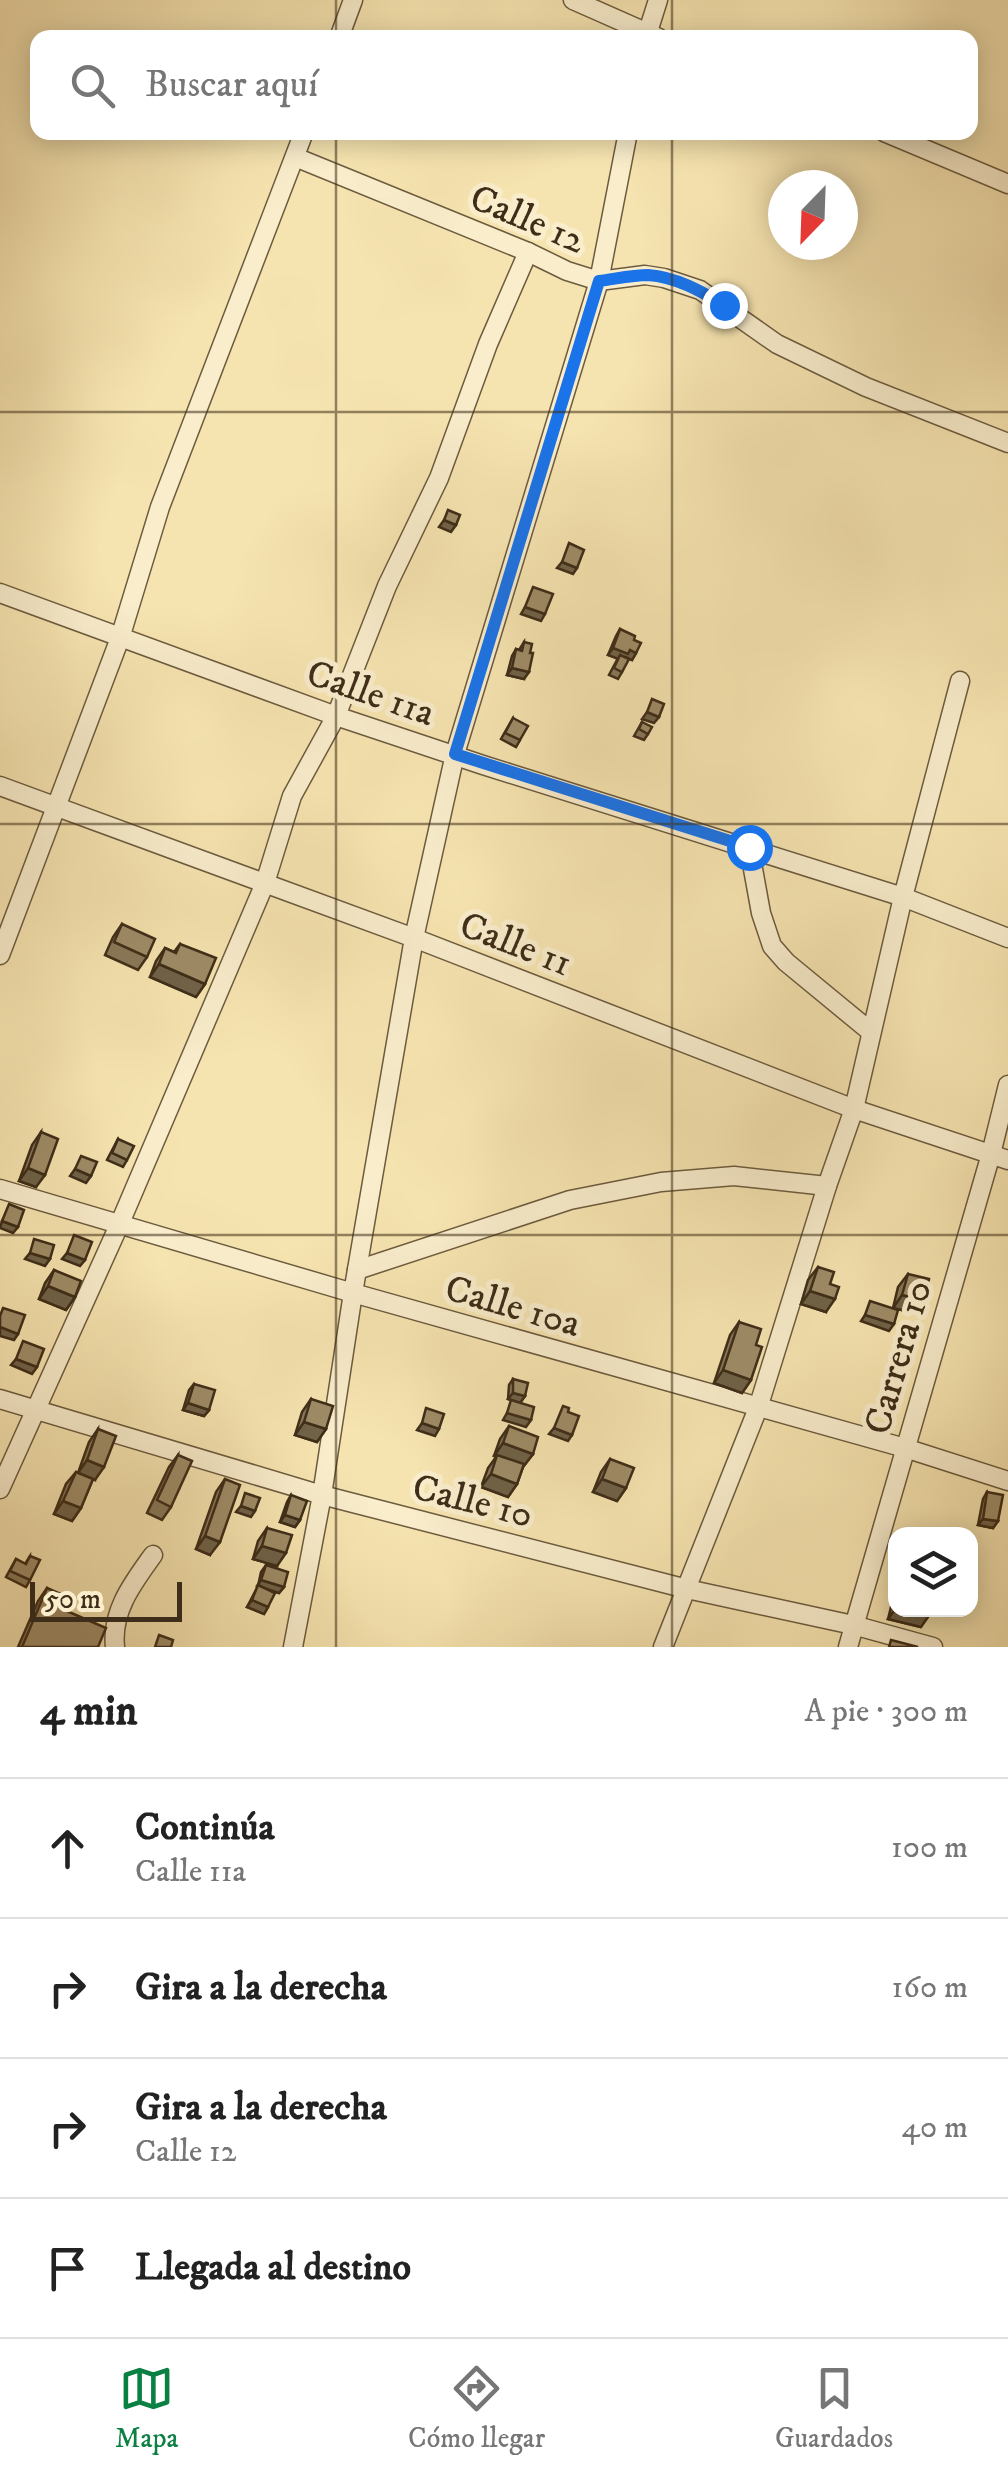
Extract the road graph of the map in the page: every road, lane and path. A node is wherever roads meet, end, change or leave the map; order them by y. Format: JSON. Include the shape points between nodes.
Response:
{"nodes":[{"id":1,"x":353,"y":0,"type":"edge"},
{"id":2,"x":573,"y":0,"type":"edge"},
{"id":3,"x":658,"y":0,"type":"edge"},
{"id":4,"x":342,"y":30,"type":"edge"},
{"id":5,"x":638,"y":30,"type":"edge"},
{"id":6,"x":652,"y":30,"type":"edge"},
{"id":7,"x":301,"y":140,"type":"edge"},
{"id":8,"x":626,"y":140,"type":"edge"},
{"id":9,"x":903,"y":140,"type":"edge"},
{"id":10,"x":295,"y":157,"type":"junction"},
{"id":11,"x":1008,"y":184,"type":"edge"},
{"id":12,"x":528,"y":252,"type":"junction"},
{"id":13,"x":599,"y":281,"type":"junction"},
{"id":14,"x":1008,"y":443,"type":"edge"},
{"id":15,"x":0,"y":593,"type":"edge"},
{"id":16,"x":120,"y":638,"type":"junction"},
{"id":17,"x":960,"y":681,"type":"dead end"},
{"id":18,"x":336,"y":716,"type":"junction"},
{"id":19,"x":455,"y":754,"type":"junction"},
{"id":20,"x":0,"y":786,"type":"edge"},
{"id":21,"x":54,"y":806,"type":"junction"},
{"id":22,"x":749,"y":847,"type":"junction"},
{"id":23,"x":265,"y":883,"type":"junction"},
{"id":24,"x":903,"y":897,"type":"junction"},
{"id":25,"x":414,"y":938,"type":"junction"},
{"id":26,"x":1008,"y":938,"type":"edge"},
{"id":27,"x":0,"y":955,"type":"edge"},
{"id":28,"x":871,"y":1032,"type":"junction"},
{"id":29,"x":1008,"y":1085,"type":"edge"},
{"id":30,"x":854,"y":1108,"type":"junction"},
{"id":31,"x":999,"y":1157,"type":"edge"},
{"id":32,"x":827,"y":1186,"type":"junction"},
{"id":33,"x":0,"y":1189,"type":"edge"},
{"id":34,"x":120,"y":1223,"type":"junction"},
{"id":35,"x":357,"y":1270,"type":"junction"},
{"id":36,"x":353,"y":1293,"type":"junction"},
{"id":37,"x":0,"y":1399,"type":"edge"},
{"id":38,"x":758,"y":1408,"type":"junction"},
{"id":39,"x":34,"y":1409,"type":"junction"},
{"id":40,"x":905,"y":1448,"type":"junction"},
{"id":41,"x":1008,"y":1481,"type":"edge"},
{"id":42,"x":0,"y":1488,"type":"edge"},
{"id":43,"x":322,"y":1495,"type":"junction"},
{"id":44,"x":153,"y":1554,"type":"dead end"},
{"id":45,"x":687,"y":1589,"type":"junction"},
{"id":46,"x":853,"y":1625,"type":"junction"},
{"id":47,"x":115,"y":1647,"type":"edge"},
{"id":48,"x":292,"y":1647,"type":"edge"},
{"id":49,"x":663,"y":1647,"type":"edge"},
{"id":50,"x":848,"y":1647,"type":"edge"},
{"id":51,"x":934,"y":1647,"type":"edge"}],
"edges":[{"from":1,"to":4,"type":"street"},
{"from":2,"to":5,"type":"street"},
{"from":3,"to":6,"type":"street"},
{"from":7,"to":10,"type":"street"},
{"from":8,"to":13,"type":"street"},
{"from":9,"to":11,"type":"street"},
{"from":10,"to":12,"type":"street","name":"Calle 12"},
{"from":10,"to":16,"type":"street","via":[[160,507]]},
{"from":12,"to":13,"type":"street","name":"Calle 12"},
{"from":12,"to":18,"type":"street"},
{"from":13,"to":14,"type":"street","name":"Calle 12","via":[[645,275],[700,290],[777,344]]},
{"from":13,"to":19,"type":"street"},
{"from":15,"to":16,"type":"street","name":"Calle 11a"},
{"from":16,"to":18,"type":"street","name":"Calle 11a"},
{"from":16,"to":21,"type":"street"},
{"from":17,"to":24,"type":"street"},
{"from":18,"to":19,"type":"street","name":"Calle 11a"},
{"from":18,"to":23,"type":"street","via":[[292,796]]},
{"from":19,"to":22,"type":"street","name":"Calle 11a"},
{"from":19,"to":25,"type":"street"},
{"from":20,"to":21,"type":"street","name":"Calle 11"},
{"from":21,"to":23,"type":"street","name":"Calle 11"},
{"from":21,"to":27,"type":"street"},
{"from":22,"to":24,"type":"street","name":"Calle 11a"},
{"from":22,"to":28,"type":"street","via":[[772,946]]},
{"from":23,"to":25,"type":"street","name":"Calle 11"},
{"from":23,"to":34,"type":"street"},
{"from":24,"to":26,"type":"street","name":"Calle 11a"},
{"from":24,"to":28,"type":"street"},
{"from":25,"to":30,"type":"street","name":"Calle 11"},
{"from":25,"to":35,"type":"street"},
{"from":28,"to":30,"type":"street"},
{"from":29,"to":31,"type":"street","name":"Carrera 10"},
{"from":30,"to":31,"type":"street","name":"Calle 11"},
{"from":30,"to":32,"type":"street"},
{"from":31,"to":40,"type":"street","name":"Carrera 10"},
{"from":32,"to":35,"type":"street","via":[[734,1176],[662,1182],[570,1200]]},
{"from":32,"to":38,"type":"street"},
{"from":33,"to":34,"type":"street","name":"Calle 10a"},
{"from":34,"to":36,"type":"street","name":"Calle 10a"},
{"from":34,"to":39,"type":"street"},
{"from":35,"to":36,"type":"street"},
{"from":36,"to":38,"type":"street","name":"Calle 10a"},
{"from":36,"to":43,"type":"street"},
{"from":37,"to":39,"type":"street","name":"Calle 10"},
{"from":38,"to":40,"type":"street","name":"Calle 10a"},
{"from":38,"to":45,"type":"street"},
{"from":39,"to":42,"type":"street"},
{"from":39,"to":43,"type":"street","name":"Calle 10"},
{"from":40,"to":41,"type":"street","name":"Calle 10a"},
{"from":40,"to":46,"type":"street","name":"Carrera 10"},
{"from":43,"to":45,"type":"street","name":"Calle 10"},
{"from":43,"to":48,"type":"street"},
{"from":44,"to":47,"type":"street","via":[[120,1606]]},
{"from":45,"to":46,"type":"street","name":"Calle 10"},
{"from":45,"to":49,"type":"street"},
{"from":46,"to":50,"type":"street","name":"Carrera 10"},
{"from":46,"to":51,"type":"street","name":"Calle 10"}]}
